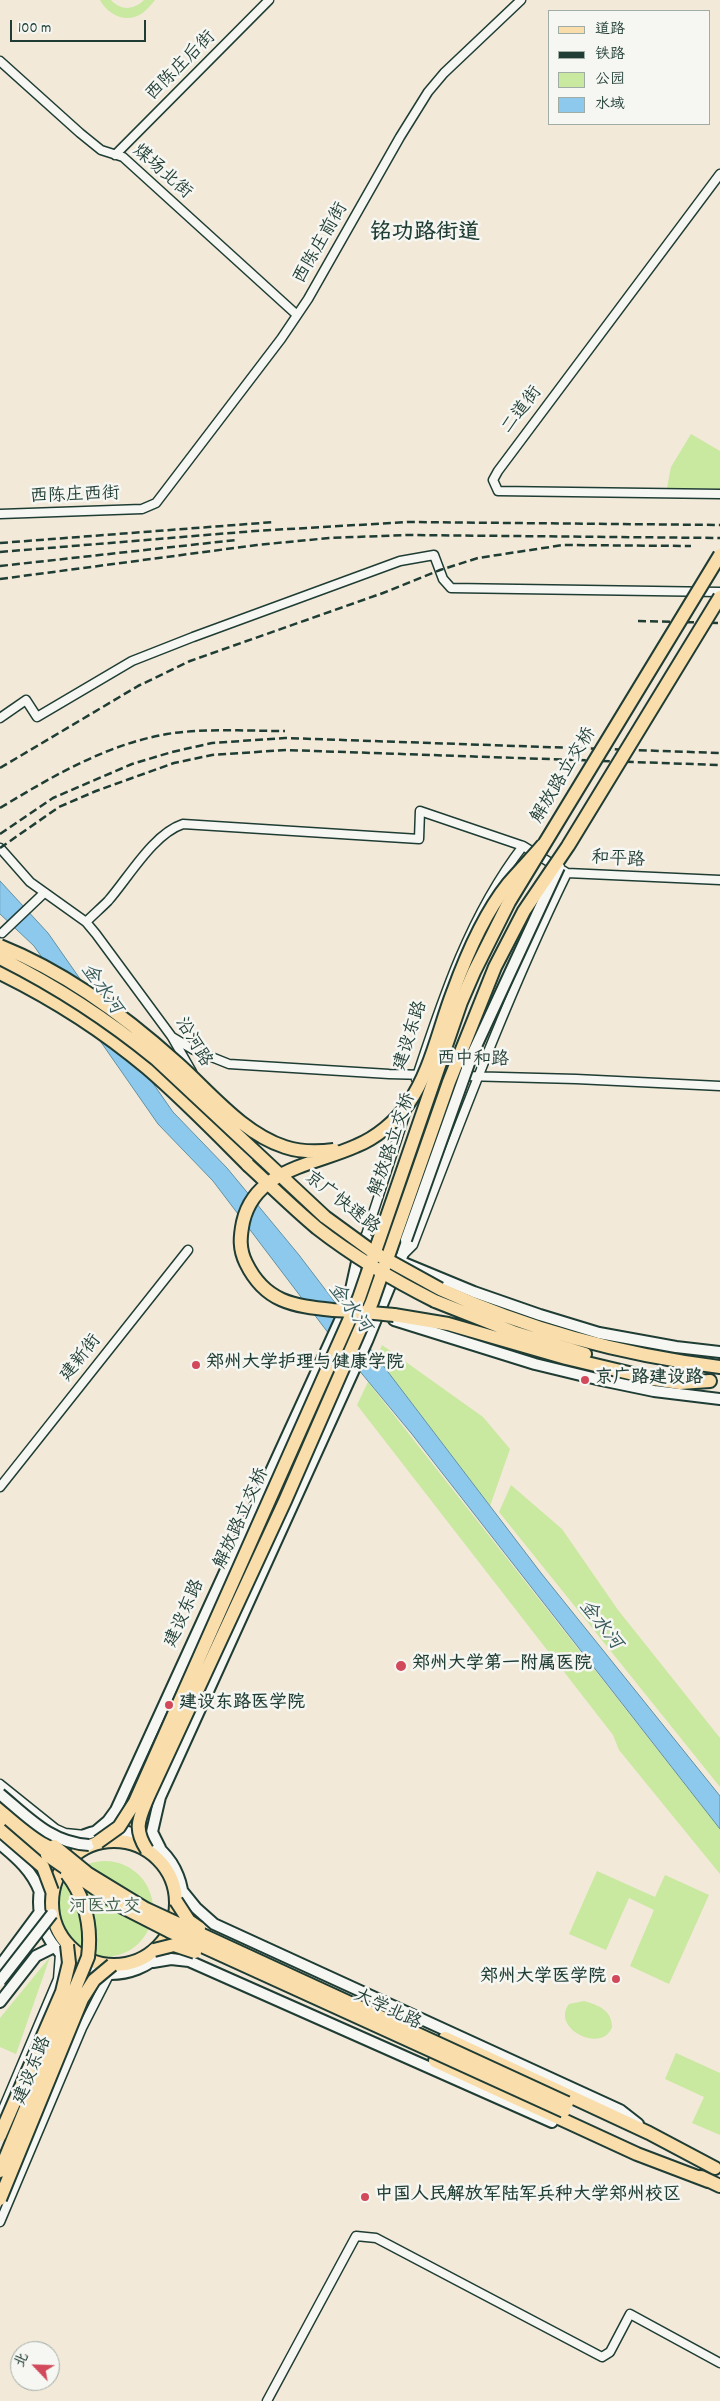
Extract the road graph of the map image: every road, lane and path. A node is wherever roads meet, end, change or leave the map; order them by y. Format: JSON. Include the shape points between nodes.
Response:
{"nodes":[{"id":1,"x":270,"y":0,"type":"edge"},
{"id":2,"x":521,"y":0,"type":"edge"},
{"id":3,"x":0,"y":61,"type":"edge"},
{"id":4,"x":116,"y":155,"type":"junction"},
{"id":5,"x":720,"y":174,"type":"edge"},
{"id":6,"x":297,"y":315,"type":"junction"},
{"id":7,"x":720,"y":494,"type":"edge"},
{"id":8,"x":150,"y":507,"type":"joint"},
{"id":9,"x":0,"y":514,"type":"edge"},
{"id":10,"x":720,"y":555,"type":"edge"},
{"id":11,"x":720,"y":592,"type":"edge"},
{"id":12,"x":720,"y":598,"type":"edge"},
{"id":13,"x":0,"y":718,"type":"edge"},
{"id":14,"x":544,"y":845,"type":"junction"},
{"id":15,"x":522,"y":846,"type":"junction"},
{"id":16,"x":568,"y":846,"type":"junction"},
{"id":17,"x":0,"y":848,"type":"edge"},
{"id":18,"x":567,"y":873,"type":"junction"},
{"id":19,"x":720,"y":880,"type":"edge"},
{"id":20,"x":44,"y":894,"type":"junction"},
{"id":21,"x":86,"y":922,"type":"junction"},
{"id":22,"x":1,"y":939,"type":"edge"},
{"id":23,"x":0,"y":958,"type":"edge"},
{"id":24,"x":0,"y":973,"type":"edge"},
{"id":25,"x":172,"y":1037,"type":"junction"},
{"id":26,"x":418,"y":1074,"type":"junction"},
{"id":27,"x":478,"y":1076,"type":"junction"},
{"id":28,"x":720,"y":1086,"type":"edge"},
{"id":29,"x":356,"y":1146,"type":"junction"},
{"id":30,"x":365,"y":1238,"type":"junction"},
{"id":31,"x":188,"y":1250,"type":"dead end"},
{"id":32,"x":360,"y":1253,"type":"junction"},
{"id":33,"x":401,"y":1258,"type":"junction"},
{"id":34,"x":347,"y":1305,"type":"junction"},
{"id":35,"x":378,"y":1315,"type":"junction"},
{"id":36,"x":720,"y":1352,"type":"edge"},
{"id":37,"x":720,"y":1368,"type":"edge"},
{"id":38,"x":715,"y":1382,"type":"edge"},
{"id":39,"x":720,"y":1399,"type":"edge"},
{"id":40,"x":0,"y":1488,"type":"edge"},
{"id":41,"x":0,"y":1784,"type":"edge"},
{"id":42,"x":0,"y":1794,"type":"edge"},
{"id":43,"x":0,"y":1803,"type":"edge"},
{"id":44,"x":0,"y":1817,"type":"edge"},
{"id":45,"x":0,"y":1830,"type":"edge"},
{"id":46,"x":92,"y":1838,"type":"junction"},
{"id":47,"x":0,"y":1844,"type":"edge"},
{"id":48,"x":160,"y":1848,"type":"junction"},
{"id":49,"x":50,"y":1850,"type":"junction"},
{"id":50,"x":147,"y":1850,"type":"junction"},
{"id":51,"x":46,"y":1892,"type":"junction"},
{"id":52,"x":180,"y":1896,"type":"junction"},
{"id":53,"x":46,"y":1913,"type":"junction"},
{"id":54,"x":169,"y":1931,"type":"junction"},
{"id":55,"x":61,"y":1949,"type":"junction"},
{"id":56,"x":154,"y":1956,"type":"junction"},
{"id":57,"x":0,"y":1966,"type":"edge"},
{"id":58,"x":110,"y":1970,"type":"junction"},
{"id":59,"x":0,"y":1982,"type":"edge"},
{"id":60,"x":0,"y":2002,"type":"edge"},
{"id":61,"x":565,"y":2107,"type":"junction"},
{"id":62,"x":0,"y":2116,"type":"edge"},
{"id":63,"x":648,"y":2132,"type":"junction"},
{"id":64,"x":0,"y":2135,"type":"edge"},
{"id":65,"x":638,"y":2154,"type":"junction"},
{"id":66,"x":718,"y":2169,"type":"edge"},
{"id":67,"x":0,"y":2171,"type":"edge"},
{"id":68,"x":714,"y":2184,"type":"edge"},
{"id":69,"x":0,"y":2199,"type":"edge"},
{"id":70,"x":0,"y":2222,"type":"edge"},
{"id":71,"x":720,"y":2363,"type":"edge"},
{"id":72,"x":266,"y":2401,"type":"edge"}],
"edges":[{"from":1,"to":4,"type":"street","name":"西陈庄后街"},
{"from":2,"to":6,"type":"street","name":"西陈庄前街","via":[[428,92]]},
{"from":3,"to":4,"type":"street","name":"煤场北街","via":[[80,133],[101,150]]},
{"from":4,"to":6,"type":"street","name":"煤场北街","via":[[123,157]]},
{"from":5,"to":7,"type":"street","name":"二道街","via":[[493,480],[498,491]]},
{"from":6,"to":8,"type":"street","name":"西陈庄前街","via":[[156,504]]},
{"from":8,"to":9,"type":"street","name":"西陈庄西街"},
{"from":10,"to":14,"type":"main road","name":"解放路立交桥","bridge":true},
{"from":11,"to":13,"type":"street","via":[[451,588],[443,579],[434,556],[400,561],[132,661],[37,717],[26,700]]},
{"from":12,"to":16,"type":"main road","name":"解放路立交桥","bridge":true},
{"from":14,"to":29,"type":"main road","bridge":true,"via":[[508,884],[479,933],[412,1098],[390,1124]]},
{"from":14,"to":46,"type":"main road","name":"解放路立交桥","bridge":true,"via":[[509,902],[461,1002],[359,1298],[135,1802],[119,1827]]},
{"from":15,"to":18,"type":"street","name":"和平路"},
{"from":15,"to":21,"type":"street","name":"和平路","via":[[420,811],[419,839],[183,824],[158,841]]},
{"from":15,"to":26,"type":"street","name":"建设东路","via":[[499,878],[473,927],[448,986]]},
{"from":16,"to":33,"type":"street","bridge":true,"via":[[472,1055]]},
{"from":16,"to":50,"type":"main road","name":"解放路立交桥","bridge":true,"via":[[524,911],[495,967],[449,1082],[372,1302],[285,1501],[148,1797],[138,1826]]},
{"from":17,"to":20,"type":"street","name":"沿河路"},
{"from":18,"to":19,"type":"street","name":"和平路"},
{"from":18,"to":27,"type":"street","via":[[530,951]]},
{"from":20,"to":21,"type":"street","name":"沿河路"},
{"from":20,"to":22,"type":"street"},
{"from":21,"to":25,"type":"street","name":"沿河路"},
{"from":22,"to":29,"type":"main road","bridge":true,"via":[[114,1013],[258,1133],[298,1150]]},
{"from":23,"to":37,"type":"main road","name":"京广快速路","bridge":true,"via":[[70,996],[134,1041],[309,1204],[391,1263],[465,1300],[551,1331],[645,1356]]},
{"from":24,"to":38,"type":"main road","name":"京广快速路","bridge":true,"via":[[63,1007],[127,1051],[300,1213],[384,1274],[460,1312],[547,1344]]},
{"from":25,"to":26,"type":"street","name":"西中和路","via":[[229,1064]]},
{"from":25,"to":32,"type":"street","name":"沿河路","via":[[241,1148]]},
{"from":26,"to":27,"type":"street","name":"西中和路"},
{"from":26,"to":30,"type":"street","name":"建设东路"},
{"from":27,"to":28,"type":"street","name":"西中和路"},
{"from":27,"to":33,"type":"street","via":[[413,1245]]},
{"from":29,"to":38,"type":"main road","bridge":true,"via":[[284,1173],[263,1186],[251,1200],[240,1236],[241,1248],[255,1279],[273,1296],[301,1307],[394,1315],[448,1324],[654,1379],[680,1383]]},
{"from":30,"to":32,"type":"street","name":"建设东路"},
{"from":30,"to":33,"type":"street"},
{"from":31,"to":40,"type":"street","name":"建新街"},
{"from":32,"to":34,"type":"street","name":"建设东路"},
{"from":33,"to":35,"type":"street"},
{"from":33,"to":36,"type":"street","via":[[505,1303],[599,1333]]},
{"from":34,"to":35,"type":"street"},
{"from":34,"to":46,"type":"street","name":"建设东路","via":[[116,1810]]},
{"from":35,"to":39,"type":"street","via":[[535,1364],[654,1391]]},
{"from":35,"to":48,"type":"street","via":[[160,1797],[152,1832]]},
{"from":41,"to":46,"type":"street","via":[[56,1829]]},
{"from":42,"to":46,"type":"street","bridge":true,"via":[[58,1839],[74,1844]]},
{"from":43,"to":49,"type":"main road"},
{"from":44,"to":49,"type":"main road"},
{"from":45,"to":51,"type":"main road","bridge":true,"via":[[43,1867]]},
{"from":46,"to":48,"type":"street","via":[[114,1830],[134,1833]]},
{"from":46,"to":50,"type":"main road","via":[[124,1841]]},
{"from":46,"to":51,"type":"main road","name":"解放路立交桥","bridge":true,"via":[[62,1867]]},
{"from":47,"to":51,"type":"street","via":[[19,1859]]},
{"from":48,"to":52,"type":"street","via":[[173,1864]]},
{"from":49,"to":54,"type":"main road","name":"大学北路","bridge":true,"via":[[122,1908]]},
{"from":49,"to":61,"type":"main road","name":"大学北路","bridge":true,"via":[[153,1912]]},
{"from":49,"to":67,"type":"main road","bridge":true,"via":[[73,1882],[84,1905],[90,1938],[88,1957]]},
{"from":50,"to":52,"type":"main road","via":[[160,1860]]},
{"from":51,"to":53,"type":"main road"},
{"from":52,"to":54,"type":"main road","bridge":true},
{"from":52,"to":56,"type":"street","via":[[183,1912],[178,1931],[168,1948]]},
{"from":52,"to":63,"type":"street","via":[[214,1924],[620,2110]]},
{"from":52,"to":63,"type":"main road","bridge":true,"via":[[189,1921],[198,1927]]},
{"from":53,"to":55,"type":"main road","via":[[59,1933]]},
{"from":53,"to":57,"type":"street"},
{"from":53,"to":59,"type":"street","bridge":true},
{"from":54,"to":56,"type":"main road"},
{"from":54,"to":61,"type":"main road","name":"大学北路","bridge":true},
{"from":55,"to":58,"type":"main road","bridge":true},
{"from":55,"to":60,"type":"street","via":[[36,1956]]},
{"from":55,"to":62,"type":"street","via":[[58,1979]]},
{"from":55,"to":64,"type":"main road","name":"建设东路","bridge":true,"via":[[69,1963],[62,1992]]},
{"from":56,"to":58,"type":"main road"},
{"from":56,"to":65,"type":"street","via":[[189,1961],[598,2142]]},
{"from":56,"to":65,"type":"main road","bridge":true,"via":[[174,1945],[181,1946]]},
{"from":58,"to":69,"type":"main road","name":"建设东路","bridge":true,"via":[[94,1980],[82,1999]]},
{"from":58,"to":70,"type":"street"},
{"from":61,"to":66,"type":"main road","name":"大学北路"},
{"from":61,"to":68,"type":"main road","name":"大学北路"},
{"from":63,"to":66,"type":"main road"},
{"from":65,"to":68,"type":"main road"},
{"from":71,"to":72,"type":"street","via":[[630,2314],[610,2352],[602,2357],[376,2238],[356,2236]]}]}
